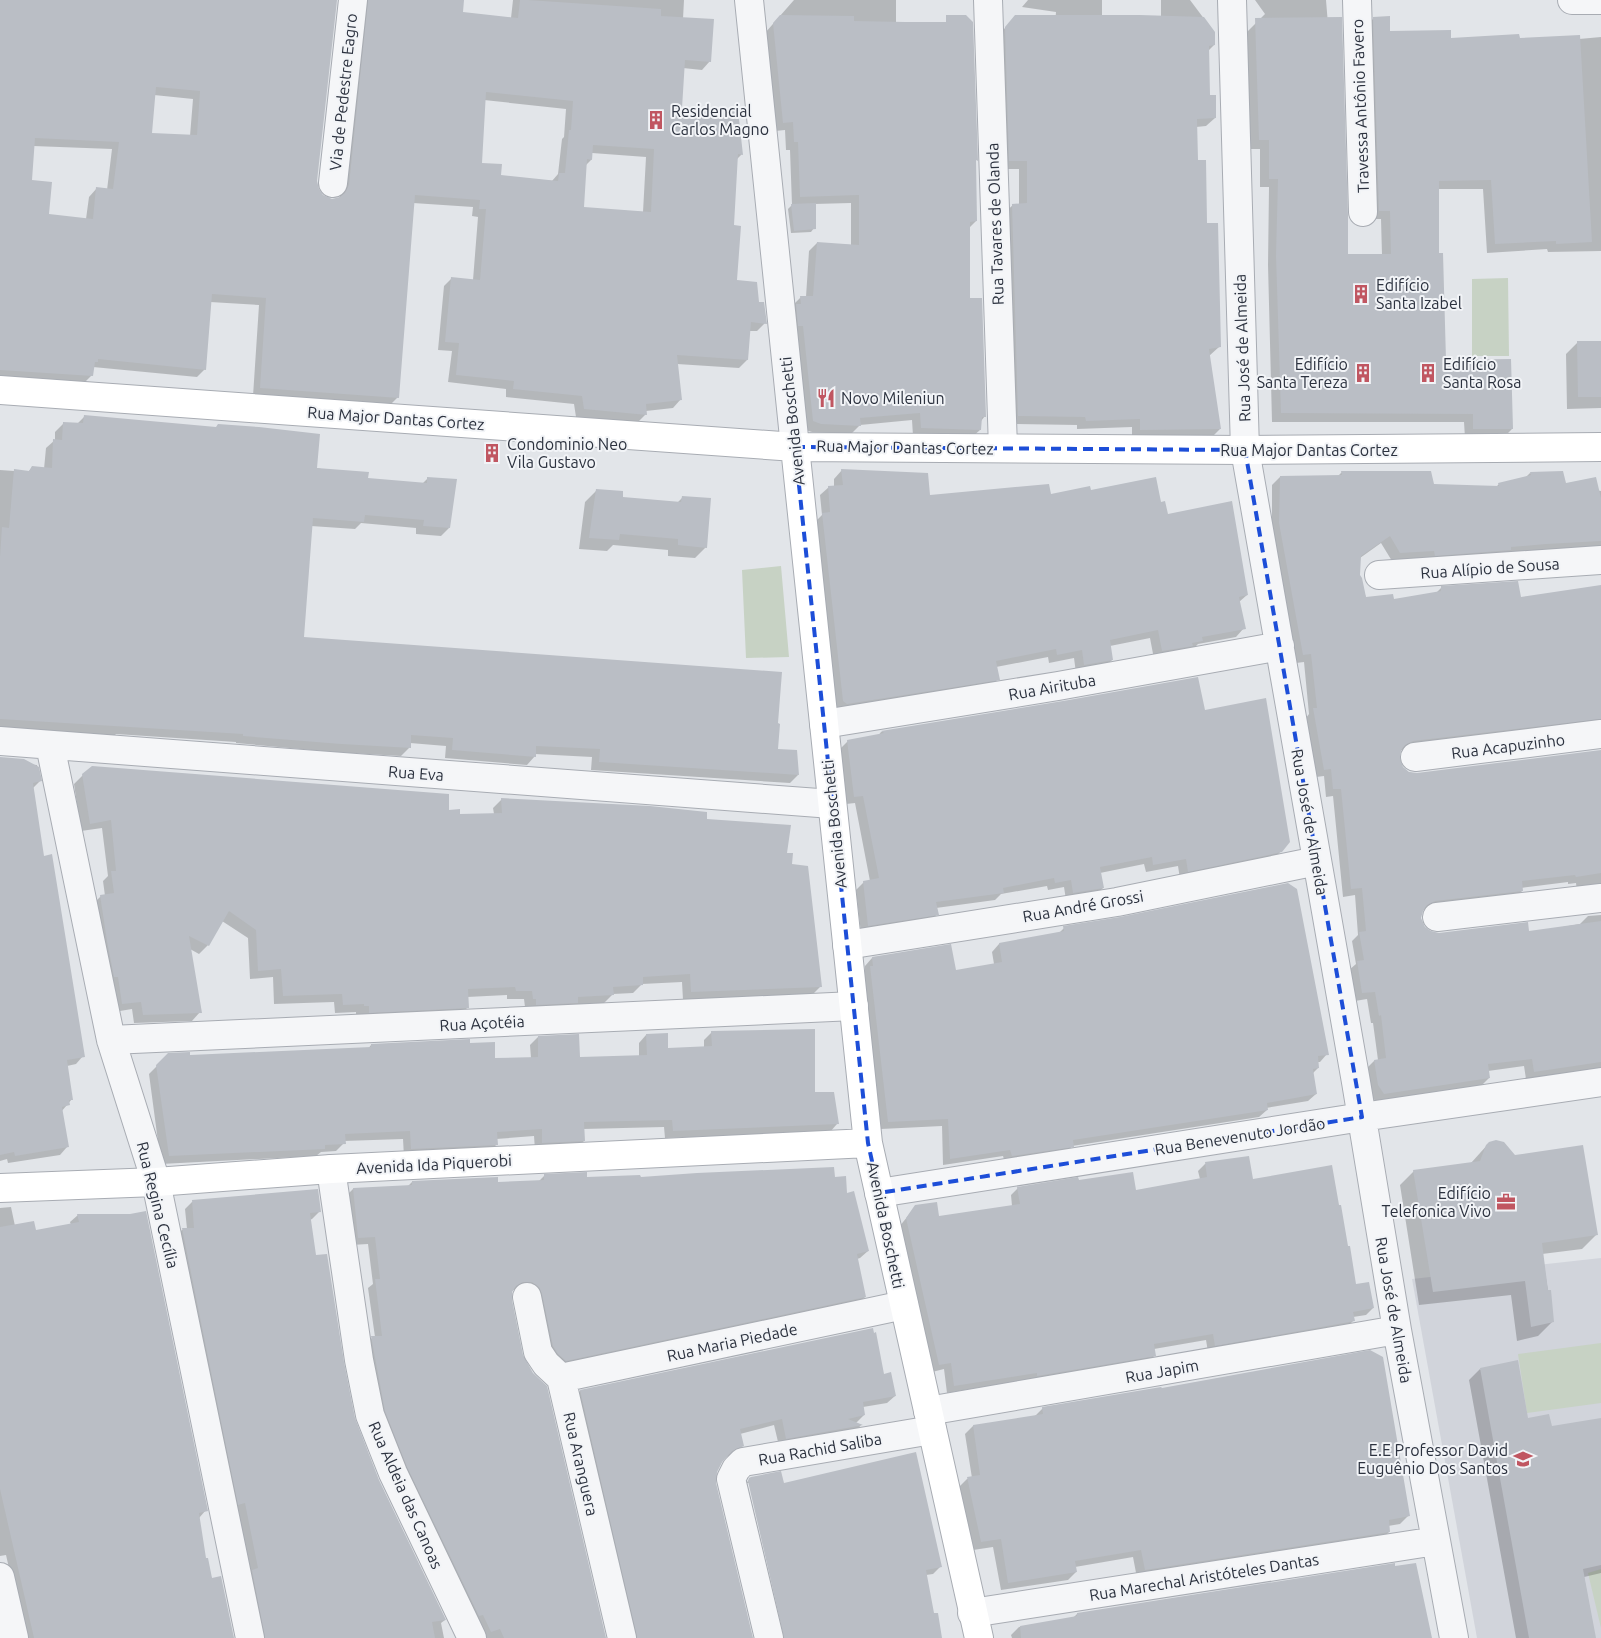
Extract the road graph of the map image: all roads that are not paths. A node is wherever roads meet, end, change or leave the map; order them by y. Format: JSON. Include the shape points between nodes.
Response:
{"nodes":[{"id":1,"x":353,"y":0,"type":"edge"},
{"id":2,"x":749,"y":0,"type":"edge"},
{"id":3,"x":988,"y":0,"type":"edge"},
{"id":4,"x":1232,"y":0,"type":"edge"},
{"id":5,"x":1357,"y":0,"type":"edge"},
{"id":6,"x":1572,"y":0,"type":"edge"},
{"id":7,"x":1601,"y":0,"type":"edge"},
{"id":8,"x":332,"y":183,"type":"dead end"},
{"id":9,"x":1363,"y":212,"type":"dead end"},
{"id":10,"x":0,"y":390,"type":"edge"},
{"id":11,"x":795,"y":446,"type":"junction"},
{"id":12,"x":1003,"y":448,"type":"junction"},
{"id":13,"x":1601,"y":448,"type":"edge"},
{"id":14,"x":1245,"y":450,"type":"junction"},
{"id":15,"x":1601,"y":560,"type":"edge"},
{"id":16,"x":1379,"y":575,"type":"dead end"},
{"id":17,"x":1280,"y":646,"type":"junction"},
{"id":18,"x":824,"y":724,"type":"junction"},
{"id":19,"x":1601,"y":734,"type":"edge"},
{"id":20,"x":0,"y":741,"type":"edge"},
{"id":21,"x":50,"y":745,"type":"junction"},
{"id":22,"x":1414,"y":757,"type":"dead end"},
{"id":23,"x":832,"y":804,"type":"junction"},
{"id":24,"x":1317,"y":861,"type":"junction"},
{"id":25,"x":1601,"y":898,"type":"edge"},
{"id":26,"x":1437,"y":917,"type":"dead end"},
{"id":27,"x":847,"y":945,"type":"junction"},
{"id":28,"x":854,"y":1006,"type":"junction"},
{"id":29,"x":111,"y":1040,"type":"junction"},
{"id":30,"x":1601,"y":1082,"type":"edge"},
{"id":31,"x":1362,"y":1117,"type":"junction"},
{"id":32,"x":868,"y":1143,"type":"junction"},
{"id":33,"x":330,"y":1169,"type":"junction"},
{"id":34,"x":156,"y":1182,"type":"junction"},
{"id":35,"x":0,"y":1188,"type":"edge"},
{"id":36,"x":879,"y":1193,"type":"junction"},
{"id":37,"x":527,"y":1297,"type":"dead end"},
{"id":38,"x":904,"y":1305,"type":"junction"},
{"id":39,"x":1397,"y":1330,"type":"junction"},
{"id":40,"x":561,"y":1378,"type":"junction"},
{"id":41,"x":930,"y":1421,"type":"junction"},
{"id":42,"x":1436,"y":1541,"type":"junction"},
{"id":43,"x":0,"y":1577,"type":"edge"},
{"id":44,"x":976,"y":1625,"type":"edge"},
{"id":45,"x":14,"y":1638,"type":"edge"},
{"id":46,"x":250,"y":1638,"type":"edge"},
{"id":47,"x":472,"y":1638,"type":"edge"},
{"id":48,"x":622,"y":1638,"type":"edge"},
{"id":49,"x":769,"y":1638,"type":"edge"},
{"id":50,"x":1454,"y":1638,"type":"edge"}],
"edges":[{"from":1,"to":8,"type":"street","name":"Via de Pedestre Eagro"},
{"from":2,"to":11,"type":"street","name":"Avenida Boschetti"},
{"from":3,"to":12,"type":"street","name":"Rua Tavares de Olanda"},
{"from":4,"to":14,"type":"street","name":"Rua José de Almeida"},
{"from":5,"to":9,"type":"street","name":"Travessa Antônio Favero"},
{"from":6,"to":7,"type":"street"},
{"from":10,"to":11,"type":"street","name":"Rua Major Dantas Cortez"},
{"from":11,"to":12,"type":"street","name":"Rua Major Dantas Cortez"},
{"from":11,"to":18,"type":"street","name":"Avenida Boschetti"},
{"from":12,"to":14,"type":"street","name":"Rua Major Dantas Cortez"},
{"from":13,"to":14,"type":"street","name":"Rua Major Dantas Cortez"},
{"from":14,"to":17,"type":"street","name":"Rua José de Almeida"},
{"from":15,"to":16,"type":"street","name":"Rua Alípio de Sousa"},
{"from":17,"to":18,"type":"street","name":"Rua Airituba"},
{"from":17,"to":24,"type":"street","name":"Rua José de Almeida"},
{"from":18,"to":23,"type":"street","name":"Avenida Boschetti"},
{"from":19,"to":22,"type":"street","name":"Rua Acapuzinho"},
{"from":20,"to":21,"type":"street","name":"Rua Eva"},
{"from":21,"to":23,"type":"street","name":"Rua Eva"},
{"from":21,"to":29,"type":"street","name":"Rua Regina Cecília"},
{"from":23,"to":27,"type":"street","name":"Avenida Boschetti"},
{"from":24,"to":27,"type":"street","name":"Rua André Grossi","via":[[1117,902]]},
{"from":24,"to":31,"type":"street","name":"Rua José de Almeida"},
{"from":25,"to":26,"type":"street"},
{"from":27,"to":28,"type":"street","name":"Avenida Boschetti"},
{"from":28,"to":29,"type":"street","name":"Rua Açotéia"},
{"from":28,"to":32,"type":"street","name":"Avenida Boschetti"},
{"from":29,"to":34,"type":"street","name":"Rua Regina Cecília"},
{"from":30,"to":31,"type":"street","name":"Rua Benevenuto Jordão"},
{"from":31,"to":36,"type":"street","name":"Rua Benevenuto Jordão"},
{"from":31,"to":39,"type":"street","name":"Rua José de Almeida"},
{"from":32,"to":33,"type":"street","name":"Avenida Ida Piquerobi"},
{"from":32,"to":36,"type":"street","name":"Avenida Boschetti"},
{"from":33,"to":34,"type":"street","name":"Avenida Ida Piquerobi"},
{"from":33,"to":47,"type":"street","name":"Rua Aldeia das Canoas","via":[[370,1415],[393,1473]]},
{"from":34,"to":35,"type":"street","name":"Avenida Ida Piquerobi"},
{"from":34,"to":46,"type":"street","name":"Rua Regina Cecília"},
{"from":36,"to":38,"type":"street","name":"Avenida Boschetti"},
{"from":37,"to":40,"type":"street","via":[[538,1352]]},
{"from":38,"to":40,"type":"street","name":"Rua Maria Piedade"},
{"from":38,"to":41,"type":"street","name":"Avenida Boschetti"},
{"from":39,"to":41,"type":"street","name":"Rua Japim"},
{"from":39,"to":42,"type":"street","name":"Rua José de Almeida"},
{"from":40,"to":48,"type":"street","name":"Rua Aranguera"},
{"from":41,"to":44,"type":"street","name":"Avenida Boschetti"},
{"from":41,"to":49,"type":"street","name":"Rua Rachid Saliba","via":[[744,1462],[736,1469],[731,1479]]},
{"from":42,"to":44,"type":"street","name":"Rua Marechal Aristóteles Dantas"},
{"from":42,"to":50,"type":"street","name":"Rua José de Almeida"},
{"from":43,"to":45,"type":"street"}]}
